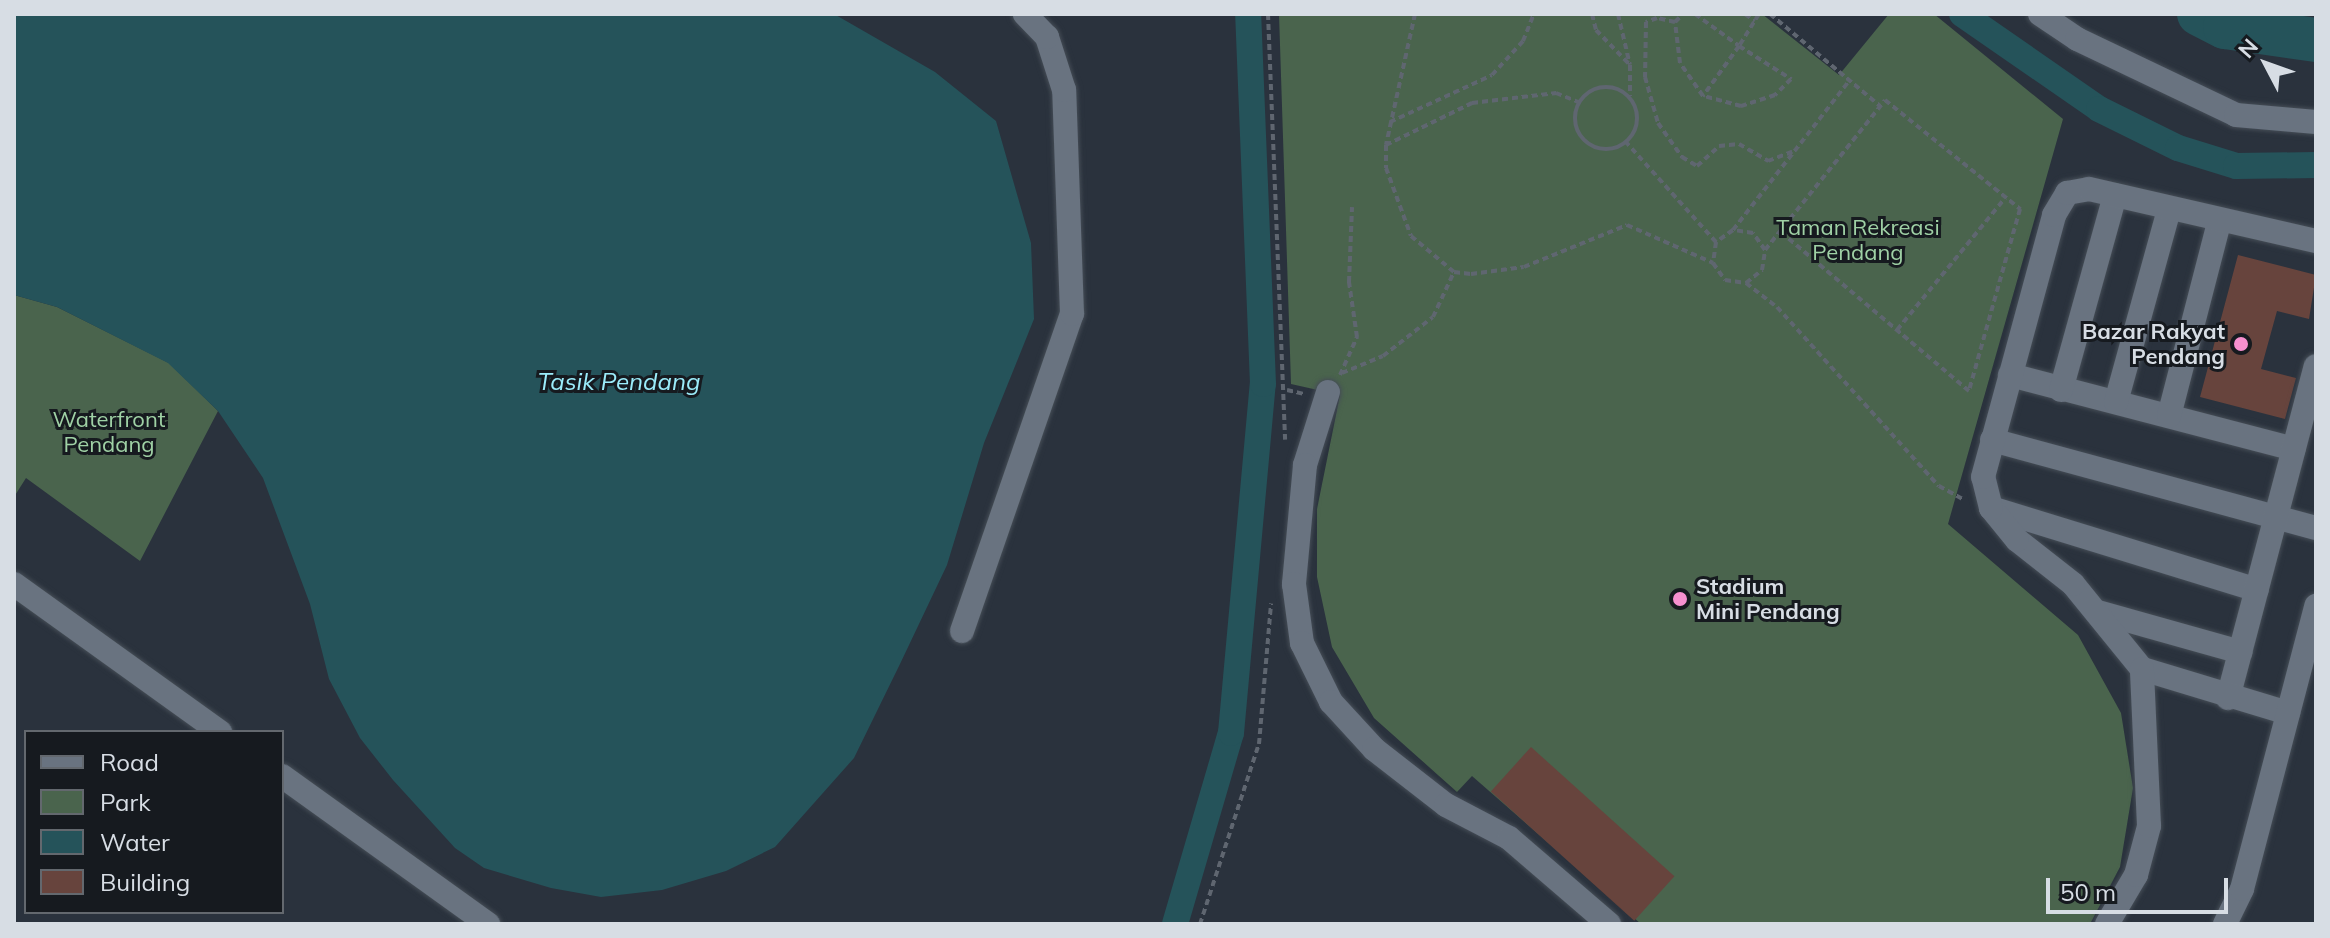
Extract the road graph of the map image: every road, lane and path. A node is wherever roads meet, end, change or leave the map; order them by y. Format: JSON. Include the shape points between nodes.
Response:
{"nodes":[{"id":1,"x":1025,"y":14,"type":"edge"},
{"id":2,"x":1268,"y":14,"type":"edge"},
{"id":3,"x":1415,"y":14,"type":"edge"},
{"id":4,"x":1534,"y":14,"type":"edge"},
{"id":5,"x":1592,"y":14,"type":"edge"},
{"id":6,"x":1618,"y":14,"type":"edge"},
{"id":7,"x":1683,"y":14,"type":"edge"},
{"id":8,"x":1695,"y":14,"type":"edge"},
{"id":9,"x":1745,"y":14,"type":"edge"},
{"id":10,"x":1759,"y":14,"type":"edge"},
{"id":11,"x":1770,"y":14,"type":"edge"},
{"id":12,"x":2040,"y":14,"type":"edge"},
{"id":13,"x":1755,"y":21,"type":"junction"},
{"id":14,"x":1675,"y":22,"type":"junction"},
{"id":15,"x":1739,"y":46,"type":"junction"},
{"id":16,"x":1630,"y":65,"type":"junction"},
{"id":17,"x":1849,"y":81,"type":"junction"},
{"id":18,"x":1630,"y":96,"type":"junction"},
{"id":19,"x":1703,"y":96,"type":"junction"},
{"id":20,"x":1578,"y":102,"type":"junction"},
{"id":21,"x":1880,"y":106,"type":"junction"},
{"id":22,"x":1390,"y":122,"type":"junction"},
{"id":23,"x":2316,"y":122,"type":"edge"},
{"id":24,"x":1625,"y":141,"type":"junction"},
{"id":25,"x":1386,"y":145,"type":"junction"},
{"id":26,"x":1792,"y":152,"type":"junction"},
{"id":27,"x":2115,"y":195,"type":"junction"},
{"id":28,"x":2005,"y":198,"type":"junction"},
{"id":29,"x":1352,"y":207,"type":"dead end"},
{"id":30,"x":2169,"y":210,"type":"junction"},
{"id":31,"x":2219,"y":222,"type":"junction"},
{"id":32,"x":1733,"y":230,"type":"junction"},
{"id":33,"x":1781,"y":232,"type":"junction"},
{"id":34,"x":2316,"y":241,"type":"edge"},
{"id":35,"x":1716,"y":242,"type":"junction"},
{"id":36,"x":1765,"y":250,"type":"junction"},
{"id":37,"x":1713,"y":263,"type":"junction"},
{"id":38,"x":1454,"y":272,"type":"junction"},
{"id":39,"x":1746,"y":283,"type":"junction"},
{"id":40,"x":1897,"y":330,"type":"junction"},
{"id":41,"x":2316,"y":366,"type":"edge"},
{"id":42,"x":2010,"y":375,"type":"junction"},
{"id":43,"x":1335,"y":382,"type":"junction"},
{"id":44,"x":2061,"y":390,"type":"junction"},
{"id":45,"x":2116,"y":402,"type":"junction"},
{"id":46,"x":2169,"y":416,"type":"junction"},
{"id":47,"x":1992,"y":440,"type":"junction"},
{"id":48,"x":1285,"y":444,"type":"dead end"},
{"id":49,"x":2294,"y":449,"type":"junction"},
{"id":50,"x":1991,"y":508,"type":"junction"},
{"id":51,"x":2277,"y":516,"type":"junction"},
{"id":52,"x":2316,"y":528,"type":"edge"},
{"id":53,"x":14,"y":584,"type":"edge"},
{"id":54,"x":1273,"y":586,"type":"dead end"},
{"id":55,"x":2257,"y":590,"type":"junction"},
{"id":56,"x":2316,"y":606,"type":"edge"},
{"id":57,"x":2098,"y":612,"type":"junction"},
{"id":58,"x":962,"y":631,"type":"dead end"},
{"id":59,"x":2240,"y":652,"type":"junction"},
{"id":60,"x":2142,"y":669,"type":"junction"},
{"id":61,"x":2228,"y":698,"type":"junction"},
{"id":62,"x":2300,"y":701,"type":"edge"},
{"id":63,"x":217,"y":730,"type":"edge"},
{"id":64,"x":284,"y":777,"type":"edge"},
{"id":65,"x":488,"y":924,"type":"edge"},
{"id":66,"x":1200,"y":924,"type":"edge"},
{"id":67,"x":1609,"y":924,"type":"edge"},
{"id":68,"x":2107,"y":924,"type":"edge"},
{"id":69,"x":2225,"y":924,"type":"edge"}],
"edges":[{"from":1,"to":58,"type":"street","via":[[1047,37],[1064,90],[1072,314]]},
{"from":2,"to":48,"type":"path"},
{"from":3,"to":22,"type":"path"},
{"from":4,"to":22,"type":"path","via":[[1523,41],[1492,75]]},
{"from":5,"to":16,"type":"path","via":[[1596,30]]},
{"from":6,"to":16,"type":"path"},
{"from":7,"to":14,"type":"path"},
{"from":8,"to":15,"type":"path"},
{"from":9,"to":13,"type":"path"},
{"from":10,"to":13,"type":"path"},
{"from":11,"to":17,"type":"path"},
{"from":12,"to":23,"type":"street","via":[[2077,39],[2236,115]]},
{"from":13,"to":15,"type":"path"},
{"from":14,"to":19,"type":"path","via":[[1680,63]]},
{"from":14,"to":26,"type":"path","via":[[1646,22],[1645,77],[1658,123],[1682,157],[1697,166],[1719,146],[1739,144],[1768,161]]},
{"from":15,"to":19,"type":"path"},
{"from":15,"to":19,"type":"path","via":[[1791,79],[1759,103]]},
{"from":16,"to":18,"type":"path"},
{"from":17,"to":21,"type":"path"},
{"from":17,"to":26,"type":"path"},
{"from":18,"to":20,"type":"path","via":[[1613,87],[1593,88]]},
{"from":18,"to":24,"type":"path","via":[[1638,114]]},
{"from":20,"to":24,"type":"path","via":[[1575,121],[1582,139],[1599,149]]},
{"from":20,"to":25,"type":"path","via":[[1556,93],[1472,103]]},
{"from":21,"to":28,"type":"path","via":[[1885,100]]},
{"from":21,"to":33,"type":"path"},
{"from":22,"to":25,"type":"path"},
{"from":24,"to":35,"type":"path"},
{"from":25,"to":38,"type":"path","via":[[1386,168],[1411,236]]},
{"from":26,"to":32,"type":"path"},
{"from":27,"to":30,"type":"street"},
{"from":27,"to":42,"type":"street","via":[[2089,189],[2067,193],[2054,215]]},
{"from":27,"to":44,"type":"street"},
{"from":28,"to":40,"type":"path"},
{"from":28,"to":40,"type":"path","via":[[2020,209],[1969,391]]},
{"from":29,"to":43,"type":"path","via":[[1349,282],[1357,337]]},
{"from":30,"to":31,"type":"street"},
{"from":30,"to":45,"type":"street"},
{"from":31,"to":34,"type":"street"},
{"from":31,"to":46,"type":"street"},
{"from":32,"to":35,"type":"path"},
{"from":32,"to":36,"type":"path","via":[[1753,233]]},
{"from":33,"to":36,"type":"path"},
{"from":33,"to":40,"type":"path"},
{"from":35,"to":37,"type":"path"},
{"from":36,"to":39,"type":"path","via":[[1762,270]]},
{"from":37,"to":38,"type":"path","via":[[1627,225],[1524,267]]},
{"from":37,"to":39,"type":"path","via":[[1725,280]]},
{"from":38,"to":43,"type":"path","via":[[1433,317],[1383,356]]},
{"from":39,"to":50,"type":"path","via":[[1777,307],[1939,486]]},
{"from":41,"to":49,"type":"street"},
{"from":42,"to":44,"type":"street"},
{"from":42,"to":47,"type":"street"},
{"from":43,"to":67,"type":"street","via":[[1305,465],[1294,584],[1302,643],[1331,702],[1374,749],[1446,805],[1509,838]]},
{"from":44,"to":45,"type":"street"},
{"from":45,"to":46,"type":"street"},
{"from":46,"to":49,"type":"street"},
{"from":47,"to":50,"type":"street","via":[[1983,477]]},
{"from":47,"to":51,"type":"street"},
{"from":49,"to":51,"type":"street"},
{"from":50,"to":55,"type":"street"},
{"from":50,"to":57,"type":"street"},
{"from":51,"to":52,"type":"street"},
{"from":51,"to":55,"type":"street"},
{"from":53,"to":63,"type":"street"},
{"from":54,"to":66,"type":"path","via":[[1259,744]]},
{"from":55,"to":59,"type":"street"},
{"from":56,"to":62,"type":"street"},
{"from":57,"to":59,"type":"street"},
{"from":57,"to":60,"type":"street"},
{"from":59,"to":61,"type":"street"},
{"from":60,"to":61,"type":"street"},
{"from":60,"to":68,"type":"street","via":[[2149,826],[2136,875]]},
{"from":61,"to":62,"type":"street"},
{"from":62,"to":69,"type":"street","via":[[2242,889]]},
{"from":64,"to":65,"type":"street"}]}
